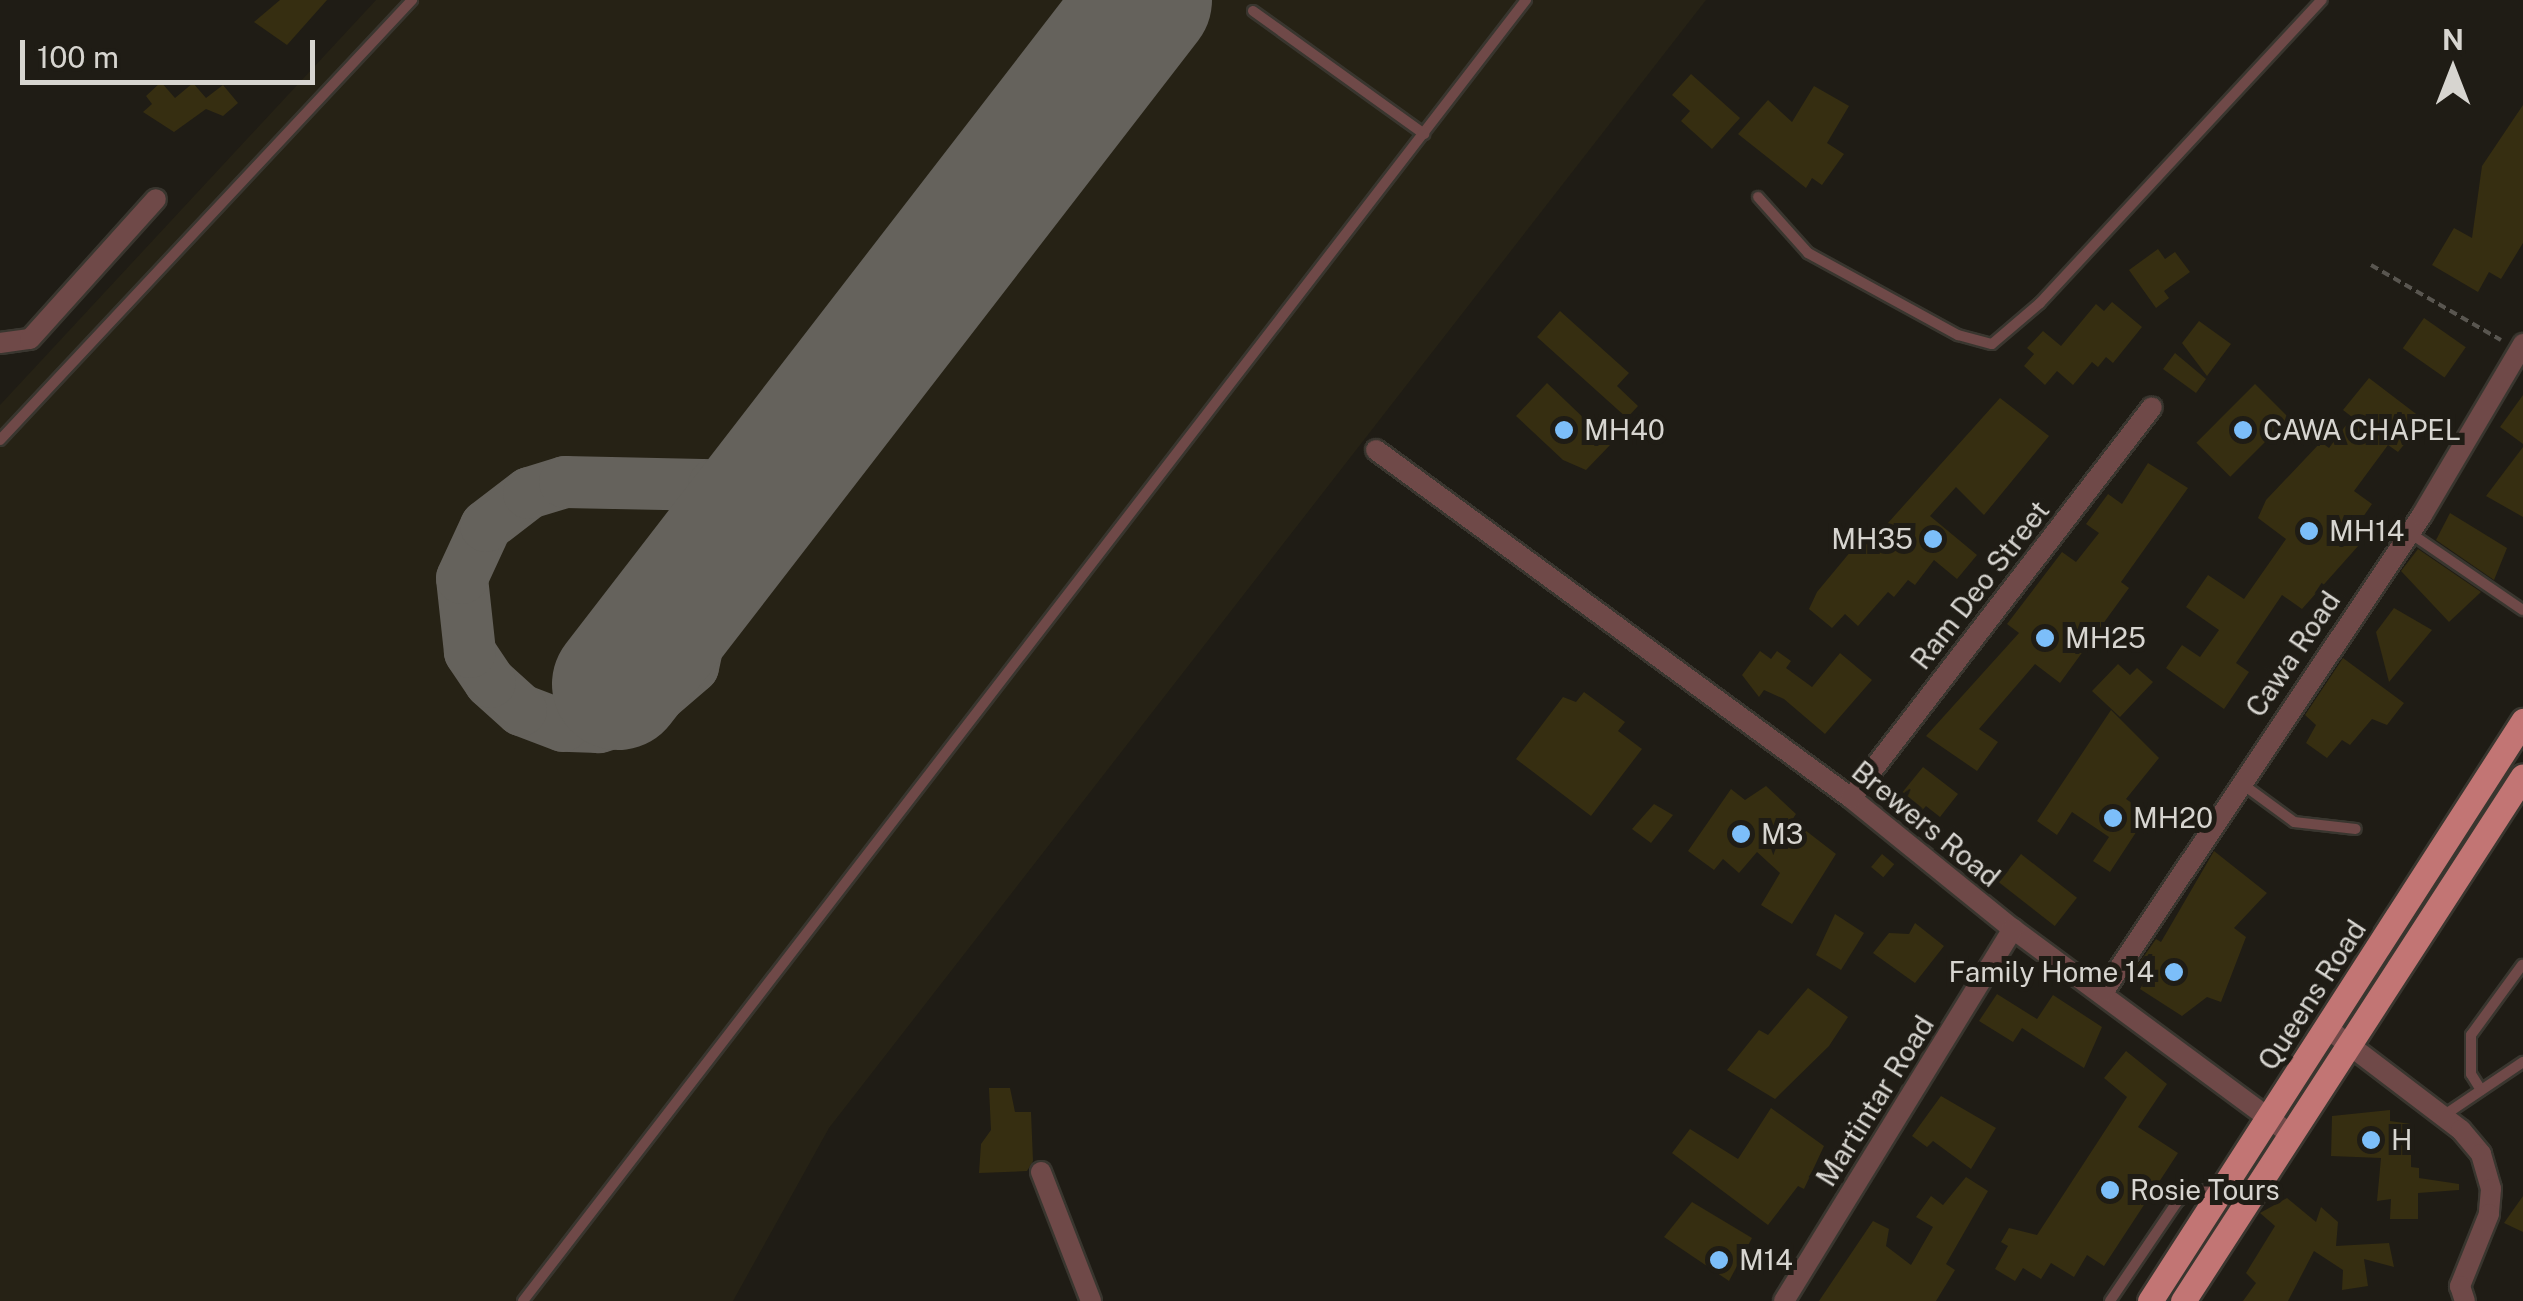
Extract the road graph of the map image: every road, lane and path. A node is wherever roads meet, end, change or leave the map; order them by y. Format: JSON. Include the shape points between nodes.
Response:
{"nodes":[{"id":1,"x":412,"y":0,"type":"edge"},
{"id":2,"x":1526,"y":0,"type":"edge"},
{"id":3,"x":2322,"y":0,"type":"edge"},
{"id":4,"x":1254,"y":11,"type":"dead end"},
{"id":5,"x":1424,"y":134,"type":"junction"},
{"id":6,"x":1758,"y":197,"type":"dead end"},
{"id":7,"x":156,"y":199,"type":"dead end"},
{"id":8,"x":2371,"y":265,"type":"dead end"},
{"id":9,"x":0,"y":343,"type":"edge"},
{"id":10,"x":2521,"y":347,"type":"edge"},
{"id":11,"x":2152,"y":406,"type":"dead end"},
{"id":12,"x":0,"y":440,"type":"edge"},
{"id":13,"x":1376,"y":450,"type":"dead end"},
{"id":14,"x":2410,"y":532,"type":"junction"},
{"id":15,"x":2523,"y":610,"type":"edge"},
{"id":16,"x":2523,"y":721,"type":"edge"},
{"id":17,"x":2523,"y":776,"type":"edge"},
{"id":18,"x":2240,"y":783,"type":"junction"},
{"id":19,"x":1851,"y":798,"type":"junction"},
{"id":20,"x":2356,"y":829,"type":"dead end"},
{"id":21,"x":2012,"y":929,"type":"junction"},
{"id":22,"x":2522,"y":965,"type":"edge"},
{"id":23,"x":2104,"y":992,"type":"junction"},
{"id":24,"x":2326,"y":1028,"type":"junction"},
{"id":25,"x":2350,"y":1044,"type":"junction"},
{"id":26,"x":2523,"y":1062,"type":"edge"},
{"id":27,"x":2482,"y":1090,"type":"junction"},
{"id":28,"x":2443,"y":1116,"type":"junction"},
{"id":29,"x":2268,"y":1119,"type":"junction"},
{"id":30,"x":2290,"y":1134,"type":"junction"},
{"id":31,"x":1040,"y":1172,"type":"dead end"},
{"id":32,"x":2222,"y":1190,"type":"junction"},
{"id":33,"x":524,"y":1301,"type":"edge"},
{"id":34,"x":1091,"y":1301,"type":"edge"},
{"id":35,"x":1784,"y":1301,"type":"edge"},
{"id":36,"x":2110,"y":1301,"type":"edge"},
{"id":37,"x":2150,"y":1301,"type":"edge"},
{"id":38,"x":2183,"y":1301,"type":"edge"},
{"id":39,"x":2465,"y":1301,"type":"edge"}],
"edges":[{"from":1,"to":12,"type":"lane"},
{"from":2,"to":5,"type":"lane"},
{"from":3,"to":6,"type":"lane","via":[[2040,303],[1992,344],[1958,335],[1808,254]]},
{"from":4,"to":5,"type":"lane"},
{"from":5,"to":33,"type":"lane"},
{"from":7,"to":9,"type":"street","via":[[30,340]]},
{"from":8,"to":10,"type":"path"},
{"from":10,"to":14,"type":"street","name":"Cawa Road"},
{"from":11,"to":19,"type":"street","name":"Ram Deo Street"},
{"from":13,"to":19,"type":"street","name":"Brewers Road"},
{"from":14,"to":15,"type":"lane"},
{"from":14,"to":18,"type":"street","name":"Cawa Road"},
{"from":16,"to":24,"type":"main road","name":"Queens Road"},
{"from":17,"to":25,"type":"main road"},
{"from":18,"to":20,"type":"lane","via":[[2294,822]]},
{"from":18,"to":23,"type":"street","name":"Cawa Road"},
{"from":19,"to":21,"type":"street","name":"Brewers Road"},
{"from":21,"to":23,"type":"street","name":"Brewers Road"},
{"from":21,"to":35,"type":"street","name":"Martintar Road"},
{"from":22,"to":27,"type":"lane","via":[[2471,1035],[2471,1074]]},
{"from":23,"to":29,"type":"street","name":"Brewers Road"},
{"from":24,"to":25,"type":"street"},
{"from":24,"to":29,"type":"main road","name":"Queens Road"},
{"from":25,"to":28,"type":"street"},
{"from":25,"to":30,"type":"main road"},
{"from":26,"to":27,"type":"lane"},
{"from":27,"to":28,"type":"lane"},
{"from":28,"to":39,"type":"street","via":[[2481,1154],[2491,1190],[2489,1214],[2460,1286]]},
{"from":29,"to":30,"type":"street","name":"Brewers Road"},
{"from":29,"to":32,"type":"main road","name":"Queens Road"},
{"from":30,"to":38,"type":"main road"},
{"from":31,"to":34,"type":"street"},
{"from":32,"to":36,"type":"lane","via":[[2191,1190],[2177,1202]]},
{"from":32,"to":37,"type":"main road","name":"Queens Road"}]}
